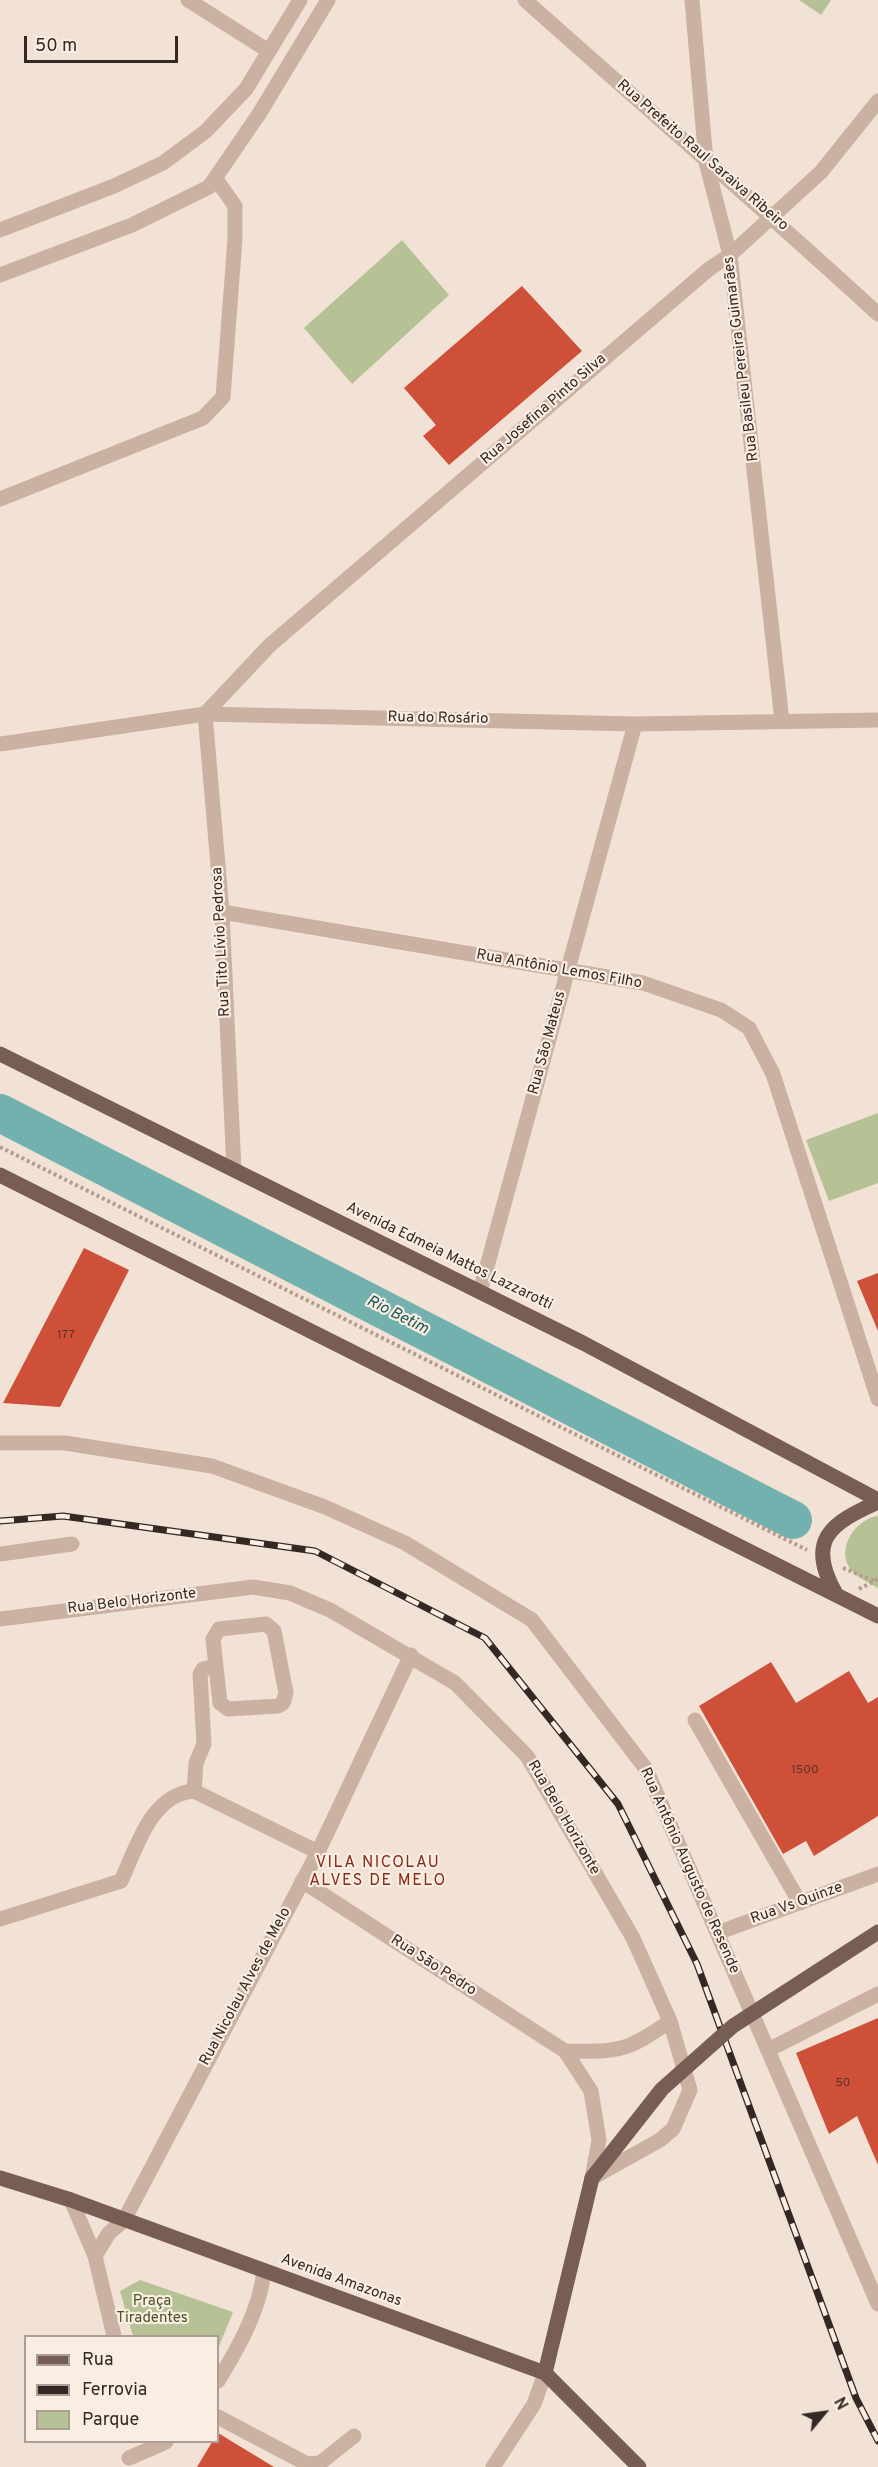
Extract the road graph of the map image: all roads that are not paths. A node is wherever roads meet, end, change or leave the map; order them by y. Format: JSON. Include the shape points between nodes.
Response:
{"nodes":[{"id":1,"x":188,"y":0,"type":"edge"},
{"id":2,"x":300,"y":0,"type":"edge"},
{"id":3,"x":328,"y":0,"type":"edge"},
{"id":4,"x":525,"y":0,"type":"edge"},
{"id":5,"x":692,"y":0,"type":"edge"},
{"id":6,"x":267,"y":50,"type":"junction"},
{"id":7,"x":878,"y":101,"type":"edge"},
{"id":8,"x":706,"y":162,"type":"junction"},
{"id":9,"x":216,"y":179,"type":"junction"},
{"id":10,"x":771,"y":215,"type":"junction"},
{"id":11,"x":0,"y":230,"type":"edge"},
{"id":12,"x":730,"y":255,"type":"junction"},
{"id":13,"x":0,"y":275,"type":"edge"},
{"id":14,"x":878,"y":314,"type":"edge"},
{"id":15,"x":0,"y":499,"type":"edge"},
{"id":16,"x":205,"y":714,"type":"junction"},
{"id":17,"x":878,"y":720,"type":"edge"},
{"id":18,"x":782,"y":721,"type":"junction"},
{"id":19,"x":635,"y":724,"type":"junction"},
{"id":20,"x":0,"y":744,"type":"edge"},
{"id":21,"x":222,"y":912,"type":"junction"},
{"id":22,"x":568,"y":971,"type":"junction"},
{"id":23,"x":0,"y":1054,"type":"edge"},
{"id":24,"x":234,"y":1170,"type":"junction"},
{"id":25,"x":0,"y":1175,"type":"edge"},
{"id":26,"x":480,"y":1292,"type":"junction"},
{"id":27,"x":878,"y":1399,"type":"edge"},
{"id":28,"x":0,"y":1443,"type":"edge"},
{"id":29,"x":878,"y":1501,"type":"edge"},
{"id":30,"x":72,"y":1544,"type":"dead end"},
{"id":31,"x":0,"y":1554,"type":"edge"},
{"id":32,"x":836,"y":1594,"type":"junction"},
{"id":33,"x":878,"y":1616,"type":"edge"},
{"id":34,"x":0,"y":1619,"type":"edge"},
{"id":35,"x":411,"y":1655,"type":"junction"},
{"id":36,"x":215,"y":1666,"type":"junction"},
{"id":37,"x":695,"y":1720,"type":"dead end"},
{"id":38,"x":194,"y":1791,"type":"junction"},
{"id":39,"x":318,"y":1851,"type":"junction"},
{"id":40,"x":878,"y":1874,"type":"edge"},
{"id":41,"x":302,"y":1881,"type":"junction"},
{"id":42,"x":800,"y":1903,"type":"junction"},
{"id":43,"x":0,"y":1919,"type":"edge"},
{"id":44,"x":878,"y":1932,"type":"edge"},
{"id":45,"x":717,"y":1933,"type":"junction"},
{"id":46,"x":878,"y":1994,"type":"edge"},
{"id":47,"x":670,"y":2021,"type":"junction"},
{"id":48,"x":768,"y":2050,"type":"junction"},
{"id":49,"x":565,"y":2051,"type":"junction"},
{"id":50,"x":0,"y":2178,"type":"edge"},
{"id":51,"x":592,"y":2178,"type":"junction"},
{"id":52,"x":71,"y":2200,"type":"junction"},
{"id":53,"x":124,"y":2220,"type":"junction"},
{"id":54,"x":95,"y":2256,"type":"junction"},
{"id":55,"x":264,"y":2272,"type":"junction"},
{"id":56,"x":878,"y":2304,"type":"edge"},
{"id":57,"x":114,"y":2335,"type":"edge"},
{"id":58,"x":545,"y":2373,"type":"junction"},
{"id":59,"x":219,"y":2379,"type":"edge"},
{"id":60,"x":219,"y":2418,"type":"edge"},
{"id":61,"x":354,"y":2436,"type":"dead end"},
{"id":62,"x":129,"y":2443,"type":"edge"},
{"id":63,"x":164,"y":2443,"type":"edge"},
{"id":64,"x":129,"y":2462,"type":"edge"},
{"id":65,"x":493,"y":2467,"type":"edge"},
{"id":66,"x":639,"y":2467,"type":"edge"}],
"edges":[{"from":1,"to":6,"type":"street"},
{"from":2,"to":6,"type":"street"},
{"from":3,"to":9,"type":"street"},
{"from":4,"to":8,"type":"street","name":"Rua Prefeito Raul Saraiva Ribeiro"},
{"from":5,"to":8,"type":"street","name":"Rua Basileu Pereira Guimarães"},
{"from":6,"to":11,"type":"street","via":[[238,97],[206,131],[162,163]]},
{"from":7,"to":10,"type":"street","name":"Rua Josefina Pinto Silva","via":[[821,172]]},
{"from":8,"to":10,"type":"street","name":"Rua Prefeito Raul Saraiva Ribeiro"},
{"from":8,"to":12,"type":"street","name":"Rua Basileu Pereira Guimarães"},
{"from":9,"to":13,"type":"street","via":[[209,187],[132,225]]},
{"from":9,"to":15,"type":"street","via":[[235,207],[223,397],[203,418]]},
{"from":10,"to":12,"type":"street","name":"Rua Josefina Pinto Silva"},
{"from":10,"to":14,"type":"street","name":"Rua Prefeito Raul Saraiva Ribeiro"},
{"from":12,"to":16,"type":"street","name":"Rua Josefina Pinto Silva","via":[[270,645]]},
{"from":12,"to":18,"type":"street","name":"Rua Basileu Pereira Guimarães"},
{"from":16,"to":19,"type":"street","name":"Rua do Rosário"},
{"from":16,"to":20,"type":"street","name":"Rua do Rosário"},
{"from":16,"to":21,"type":"street","name":"Rua Tito Lívio Pedrosa"},
{"from":17,"to":18,"type":"street","name":"Rua do Rosário"},
{"from":18,"to":19,"type":"street","name":"Rua do Rosário"},
{"from":19,"to":22,"type":"street","name":"Rua São Mateus"},
{"from":21,"to":22,"type":"street","name":"Rua Antônio Lemos Filho"},
{"from":21,"to":24,"type":"street","name":"Rua Tito Lívio Pedrosa"},
{"from":22,"to":26,"type":"street","name":"Rua São Mateus"},
{"from":22,"to":27,"type":"street","name":"Rua Antônio Lemos Filho","via":[[643,983],[721,1010],[749,1028],[773,1074]]},
{"from":23,"to":24,"type":"main road","name":"Avenida Edmeia Mattos Lazzarotti"},
{"from":24,"to":26,"type":"main road","name":"Avenida Edmeia Mattos Lazzarotti"},
{"from":25,"to":32,"type":"main road"},
{"from":26,"to":29,"type":"main road","name":"Avenida Edmeia Mattos Lazzarotti","via":[[730,1419]]},
{"from":28,"to":45,"type":"street","name":"Rua Antônio Augusto de Resende","via":[[65,1443],[212,1466],[325,1507],[405,1543],[532,1620],[646,1769]]},
{"from":29,"to":32,"type":"main road","via":[[829,1531],[822,1560],[826,1578]]},
{"from":30,"to":31,"type":"street"},
{"from":32,"to":33,"type":"main road"},
{"from":34,"to":35,"type":"street","name":"Rua Belo Horizonte","via":[[253,1587],[290,1593],[330,1610]]},
{"from":35,"to":39,"type":"street","name":"Rua Nicolau Alves de Melo"},
{"from":35,"to":47,"type":"street","name":"Rua Belo Horizonte","via":[[455,1683],[527,1756],[633,1938]]},
{"from":36,"to":36,"type":"street","via":[[220,1703],[228,1709],[284,1703],[286,1693],[271,1626],[219,1629],[213,1639]]},
{"from":36,"to":38,"type":"street","via":[[200,1674],[204,1744],[196,1763]]},
{"from":37,"to":42,"type":"street"},
{"from":38,"to":39,"type":"street"},
{"from":38,"to":43,"type":"street","via":[[178,1792],[162,1803],[121,1881]]},
{"from":39,"to":41,"type":"street","name":"Rua Nicolau Alves de Melo"},
{"from":40,"to":42,"type":"street","name":"Rua Vs Quinze"},
{"from":41,"to":49,"type":"street","name":"Rua São Pedro"},
{"from":41,"to":53,"type":"street","name":"Rua Nicolau Alves de Melo"},
{"from":42,"to":45,"type":"street","name":"Rua Vs Quinze"},
{"from":44,"to":51,"type":"main road","bridge":true,"via":[[733,2026],[662,2090]]},
{"from":45,"to":48,"type":"street","name":"Rua Antônio Augusto de Resende"},
{"from":46,"to":48,"type":"street"},
{"from":47,"to":49,"type":"street","via":[[640,2043],[609,2052]]},
{"from":47,"to":51,"type":"street","name":"Rua Belo Horizonte","via":[[690,2090],[683,2110],[673,2129],[660,2140]]},
{"from":48,"to":56,"type":"street","name":"Rua Antônio Augusto de Resende"},
{"from":49,"to":51,"type":"street","name":"Rua São Pedro","via":[[591,2091],[599,2140]]},
{"from":50,"to":52,"type":"main road","name":"Avenida Amazonas"},
{"from":51,"to":58,"type":"main road"},
{"from":52,"to":53,"type":"main road","name":"Avenida Amazonas"},
{"from":52,"to":54,"type":"street"},
{"from":53,"to":54,"type":"street","name":"Rua Nicolau Alves de Melo","via":[[109,2233]]},
{"from":53,"to":55,"type":"main road","name":"Avenida Amazonas"},
{"from":54,"to":57,"type":"street"},
{"from":55,"to":58,"type":"main road","name":"Avenida Amazonas"},
{"from":55,"to":59,"type":"street","via":[[250,2321]]},
{"from":58,"to":65,"type":"street","via":[[534,2404]]},
{"from":58,"to":66,"type":"main road","name":"Avenida Amazonas"},
{"from":60,"to":61,"type":"street","via":[[307,2464],[320,2463]]},
{"from":62,"to":64,"type":"street"},
{"from":63,"to":64,"type":"street"}]}
